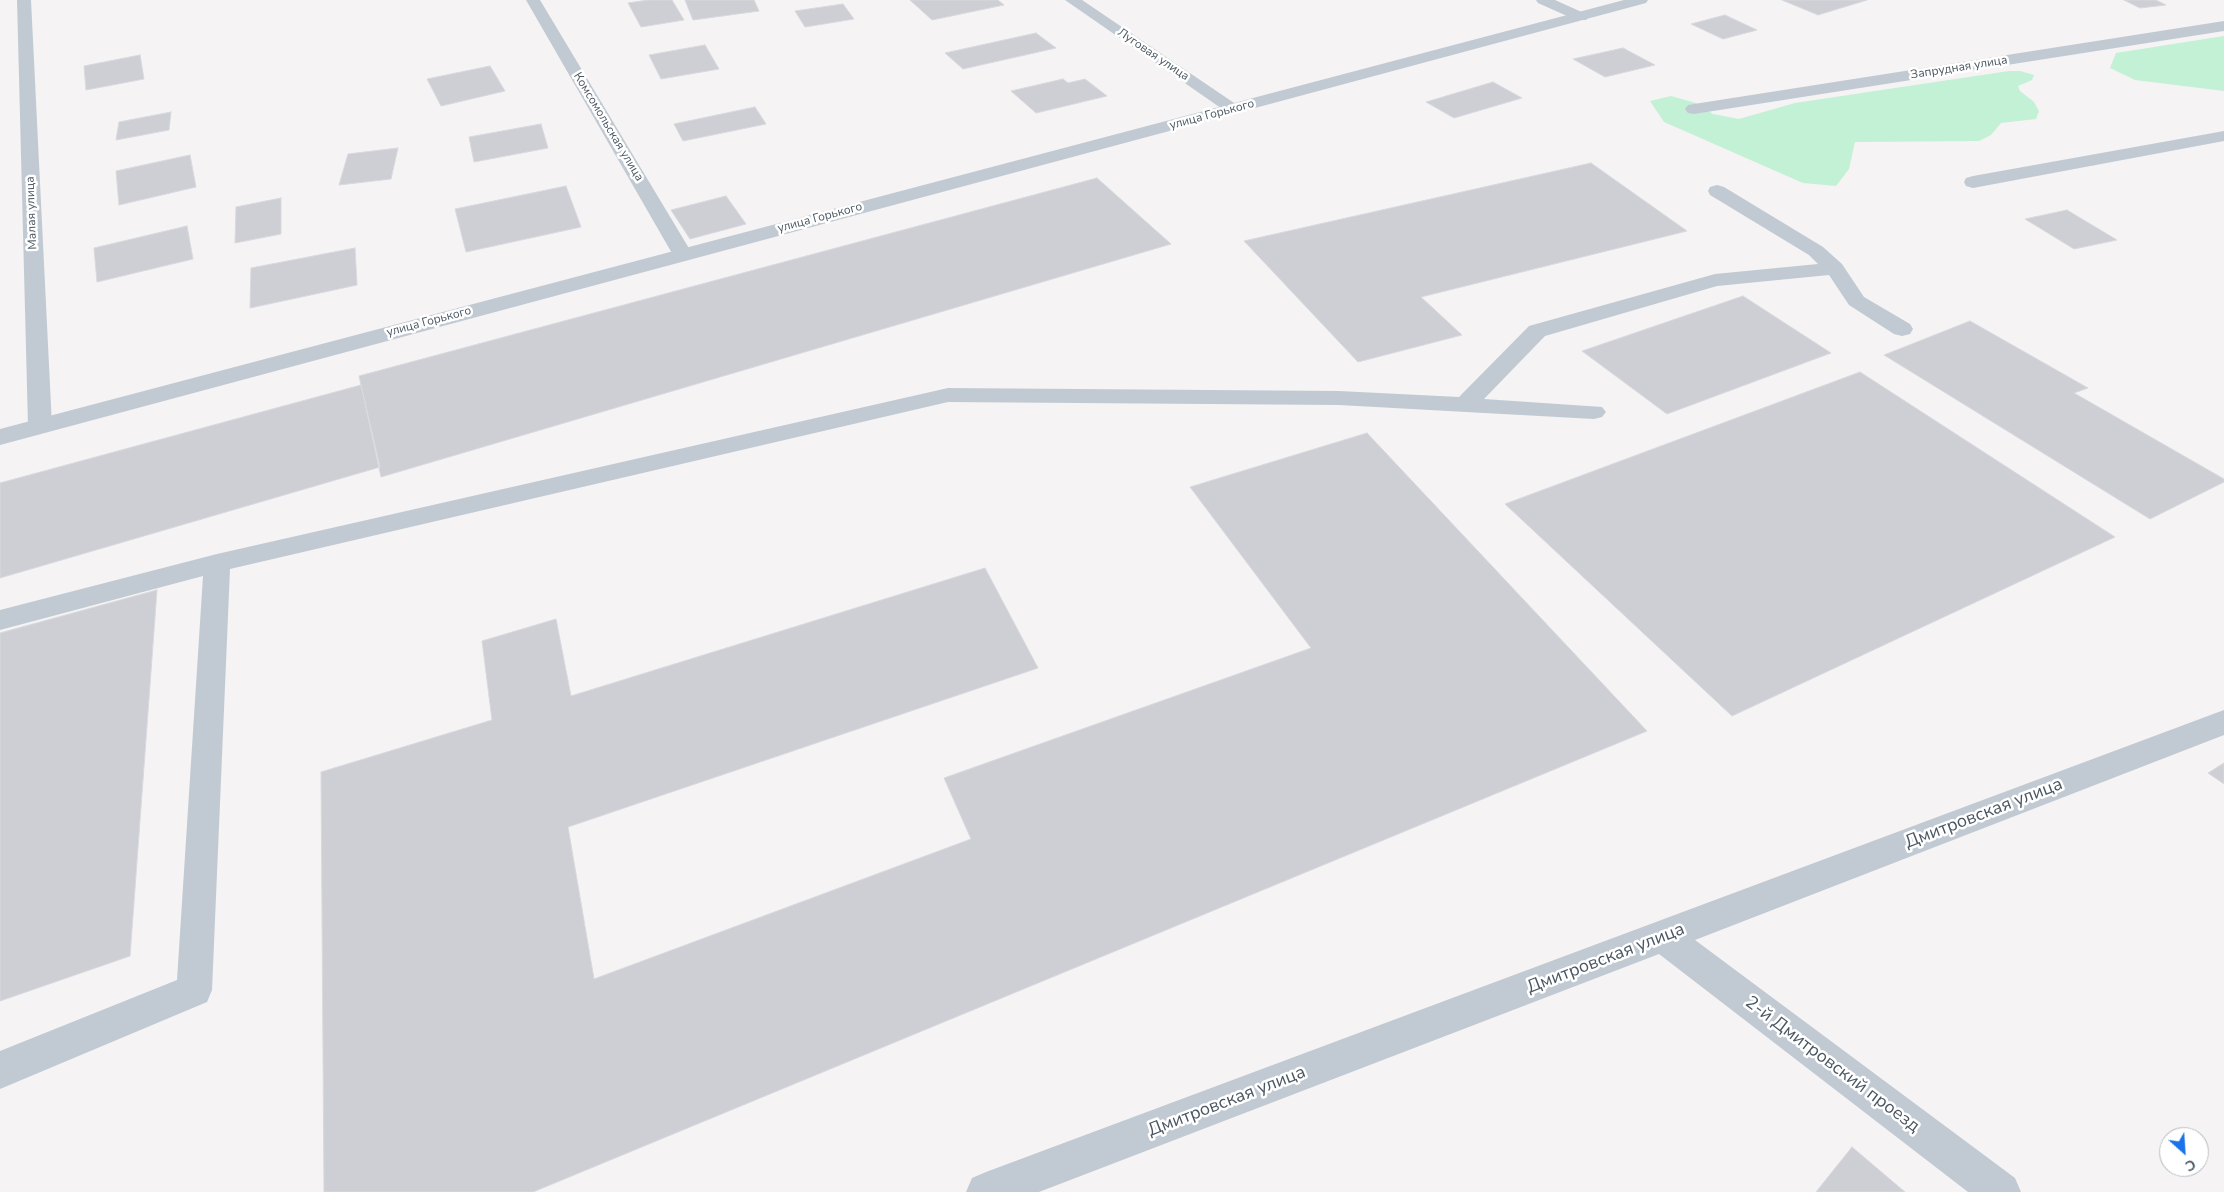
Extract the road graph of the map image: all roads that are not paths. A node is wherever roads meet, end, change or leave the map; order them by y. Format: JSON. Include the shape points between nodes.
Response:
{"nodes":[{"id":1,"x":24,"y":0,"type":"edge"},
{"id":2,"x":533,"y":0,"type":"edge"},
{"id":3,"x":1072,"y":0,"type":"edge"},
{"id":4,"x":1544,"y":0,"type":"edge"},
{"id":5,"x":1641,"y":0,"type":"edge"},
{"id":6,"x":1582,"y":17,"type":"junction"},
{"id":7,"x":2224,"y":26,"type":"edge"},
{"id":8,"x":1234,"y":109,"type":"junction"},
{"id":9,"x":1694,"y":109,"type":"dead end"},
{"id":10,"x":2224,"y":136,"type":"edge"},
{"id":11,"x":1973,"y":182,"type":"dead end"},
{"id":12,"x":1717,"y":191,"type":"dead end"},
{"id":13,"x":683,"y":255,"type":"junction"},
{"id":14,"x":1835,"y":268,"type":"junction"},
{"id":15,"x":1902,"y":329,"type":"dead end"},
{"id":16,"x":1465,"y":405,"type":"junction"},
{"id":17,"x":1594,"y":412,"type":"dead end"},
{"id":18,"x":40,"y":426,"type":"junction"},
{"id":19,"x":0,"y":437,"type":"edge"},
{"id":20,"x":218,"y":563,"type":"junction"},
{"id":21,"x":0,"y":620,"type":"edge"},
{"id":22,"x":2224,"y":722,"type":"edge"},
{"id":23,"x":1663,"y":937,"type":"junction"},
{"id":24,"x":0,"y":1070,"type":"edge"},
{"id":25,"x":986,"y":1192,"type":"edge"},
{"id":26,"x":2001,"y":1192,"type":"edge"}],
"edges":[{"from":1,"to":18,"type":"street","name":"Малая улица"},
{"from":2,"to":13,"type":"street","name":"Комсомольская улица"},
{"from":3,"to":8,"type":"street","name":"Луговая улица"},
{"from":4,"to":6,"type":"street"},
{"from":5,"to":6,"type":"street","name":"улица Горького"},
{"from":6,"to":8,"type":"street","name":"улица Горького"},
{"from":7,"to":9,"type":"street","name":"Запрудная улица"},
{"from":8,"to":13,"type":"street","name":"улица Горького"},
{"from":10,"to":11,"type":"street"},
{"from":12,"to":14,"type":"street","via":[[1816,251]]},
{"from":13,"to":18,"type":"street","name":"улица Горького"},
{"from":14,"to":15,"type":"street","via":[[1856,301]]},
{"from":14,"to":16,"type":"street","via":[[1715,280],[1537,331]]},
{"from":16,"to":17,"type":"street"},
{"from":16,"to":20,"type":"street","via":[[1340,398],[948,395]]},
{"from":18,"to":19,"type":"street","name":"улица Горького"},
{"from":20,"to":21,"type":"street"},
{"from":20,"to":24,"type":"street","via":[[194,990]]},
{"from":22,"to":23,"type":"street","name":"Дмитровская улица"},
{"from":23,"to":25,"type":"street","name":"Дмитровская улица"},
{"from":23,"to":26,"type":"street","name":"2-й Дмитровский проезд"}]}
